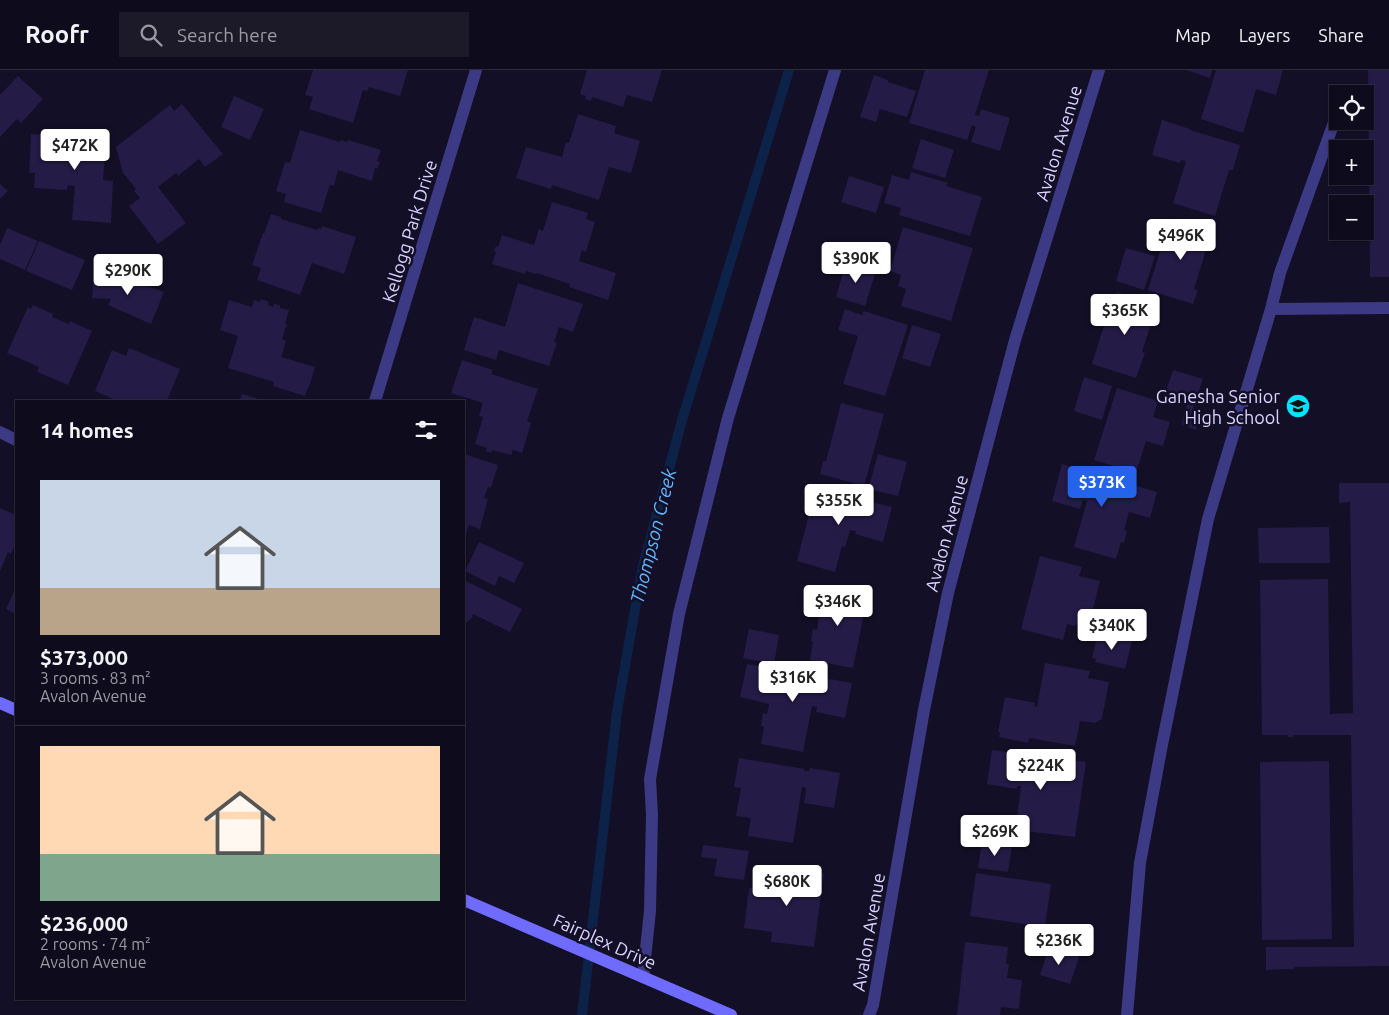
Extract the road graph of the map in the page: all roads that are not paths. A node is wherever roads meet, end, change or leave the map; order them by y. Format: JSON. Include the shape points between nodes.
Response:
{"nodes":[{"id":1,"x":476,"y":70,"type":"edge"},
{"id":2,"x":836,"y":70,"type":"edge"},
{"id":3,"x":1099,"y":70,"type":"edge"},
{"id":4,"x":1331,"y":130,"type":"edge"},
{"id":5,"x":1389,"y":308,"type":"edge"},
{"id":6,"x":1271,"y":309,"type":"junction"},
{"id":7,"x":375,"y":400,"type":"edge"},
{"id":8,"x":0,"y":432,"type":"edge"},
{"id":9,"x":15,"y":440,"type":"edge"},
{"id":10,"x":0,"y":703,"type":"edge"},
{"id":11,"x":15,"y":710,"type":"edge"},
{"id":12,"x":465,"y":900,"type":"edge"},
{"id":13,"x":643,"y":977,"type":"junction"},
{"id":14,"x":732,"y":1015,"type":"edge"},
{"id":15,"x":869,"y":1015,"type":"edge"},
{"id":16,"x":1127,"y":1015,"type":"edge"}],
"edges":[{"from":1,"to":7,"type":"street","name":"Kellogg Park Drive"},
{"from":2,"to":13,"type":"street","via":[[728,418],[678,614],[650,779],[650,910]]},
{"from":3,"to":15,"type":"street","name":"Avalon Avenue","via":[[1015,340],[948,594]]},
{"from":4,"to":6,"type":"street","via":[[1280,273]]},
{"from":5,"to":6,"type":"street"},
{"from":6,"to":16,"type":"street","via":[[1204,538],[1140,864]]},
{"from":8,"to":9,"type":"street"},
{"from":10,"to":11,"type":"main road"},
{"from":12,"to":13,"type":"main road","name":"Fairplex Drive"},
{"from":13,"to":14,"type":"main road","name":"Fairplex Drive"}]}
